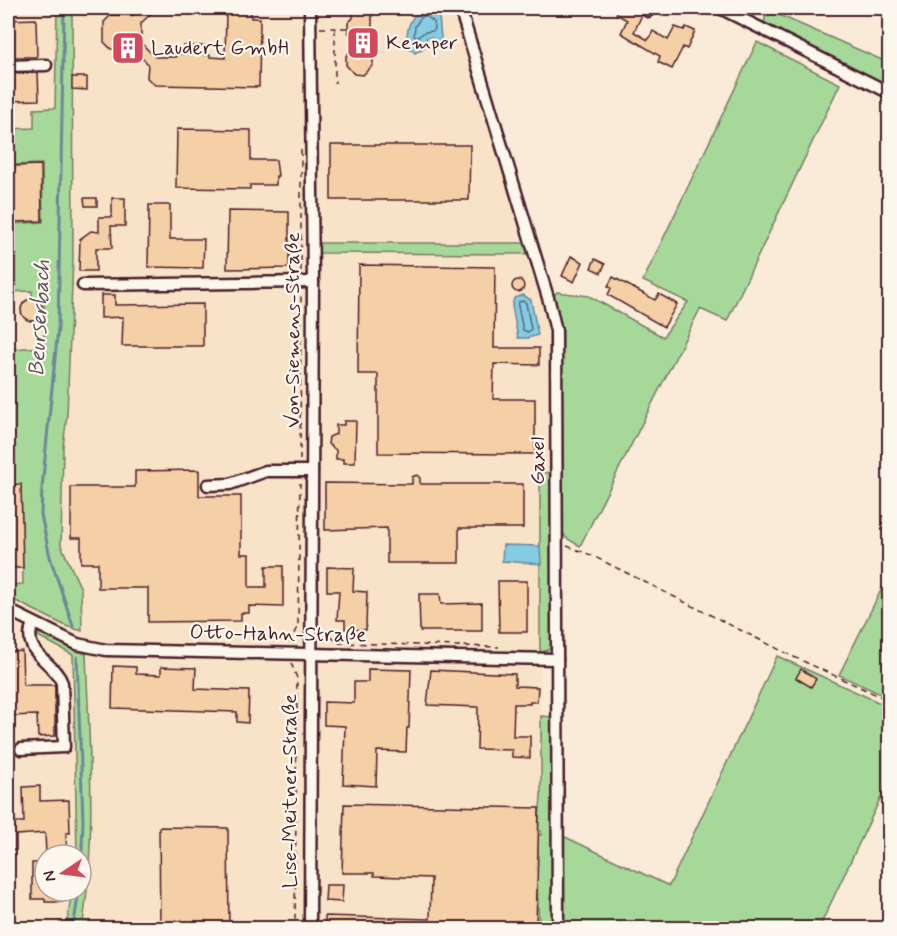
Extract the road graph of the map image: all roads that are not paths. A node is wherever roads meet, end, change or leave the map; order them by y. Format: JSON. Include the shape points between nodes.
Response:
{"nodes":[{"id":1,"x":310,"y":8,"type":"edge"},
{"id":2,"x":460,"y":8,"type":"edge"},
{"id":3,"x":720,"y":8,"type":"edge"},
{"id":4,"x":46,"y":65,"type":"dead end"},
{"id":5,"x":8,"y":66,"type":"edge"},
{"id":6,"x":890,"y":93,"type":"edge"},
{"id":7,"x":313,"y":282,"type":"junction"},
{"id":8,"x":83,"y":285,"type":"dead end"},
{"id":9,"x":312,"y":471,"type":"junction"},
{"id":10,"x":208,"y":485,"type":"dead end"},
{"id":11,"x":8,"y":610,"type":"edge"},
{"id":12,"x":33,"y":623,"type":"junction"},
{"id":13,"x":310,"y":653,"type":"junction"},
{"id":14,"x":557,"y":659,"type":"junction"},
{"id":15,"x":21,"y":749,"type":"dead end"},
{"id":16,"x":310,"y":928,"type":"edge"},
{"id":17,"x":558,"y":928,"type":"edge"}],
"edges":[{"from":1,"to":7,"type":"street","name":"Von-Siemens-Straße"},
{"from":2,"to":14,"type":"street","name":"Gaxel","via":[[554,319]]},
{"from":3,"to":6,"type":"street"},
{"from":4,"to":5,"type":"street"},
{"from":7,"to":8,"type":"street"},
{"from":7,"to":9,"type":"street","name":"Von-Siemens-Straße"},
{"from":9,"to":10,"type":"street","via":[[266,471],[230,484]]},
{"from":9,"to":13,"type":"street","name":"Von-Siemens-Straße"},
{"from":11,"to":12,"type":"street","name":"Otto-Hahn-Straße"},
{"from":12,"to":13,"type":"street","name":"Otto-Hahn-Straße","via":[[77,644],[106,651]]},
{"from":12,"to":15,"type":"street","via":[[29,631],[32,645],[62,683],[64,747]]},
{"from":13,"to":14,"type":"street","name":"Otto-Hahn-Straße"},
{"from":13,"to":16,"type":"street","name":"Lise-Meitner-Straße"},
{"from":14,"to":17,"type":"street","name":"Gaxel"}]}
